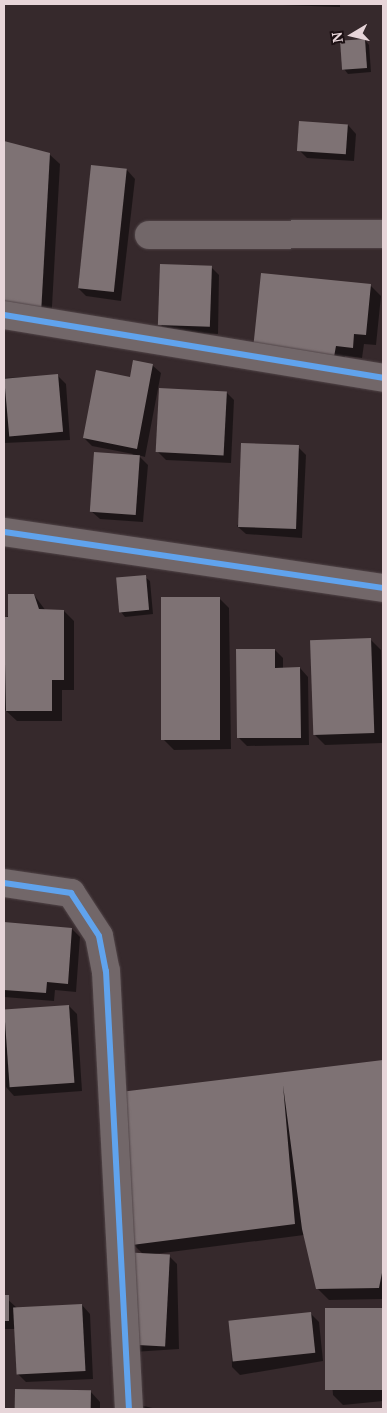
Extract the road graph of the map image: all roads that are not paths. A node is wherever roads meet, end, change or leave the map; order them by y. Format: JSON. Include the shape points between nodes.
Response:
{"nodes":[{"id":1,"x":383,"y":234,"type":"edge"},
{"id":2,"x":149,"y":235,"type":"dead end"},
{"id":3,"x":4,"y":315,"type":"edge"},
{"id":4,"x":383,"y":378,"type":"edge"},
{"id":5,"x":4,"y":532,"type":"edge"},
{"id":6,"x":383,"y":588,"type":"edge"},
{"id":7,"x":4,"y":883,"type":"edge"},
{"id":8,"x":129,"y":1409,"type":"edge"}],
"edges":[{"from":1,"to":2,"type":"street"},
{"from":3,"to":4,"type":"street"},
{"from":5,"to":6,"type":"street"},
{"from":7,"to":8,"type":"street","via":[[71,893],[99,936],[106,971]]}]}
